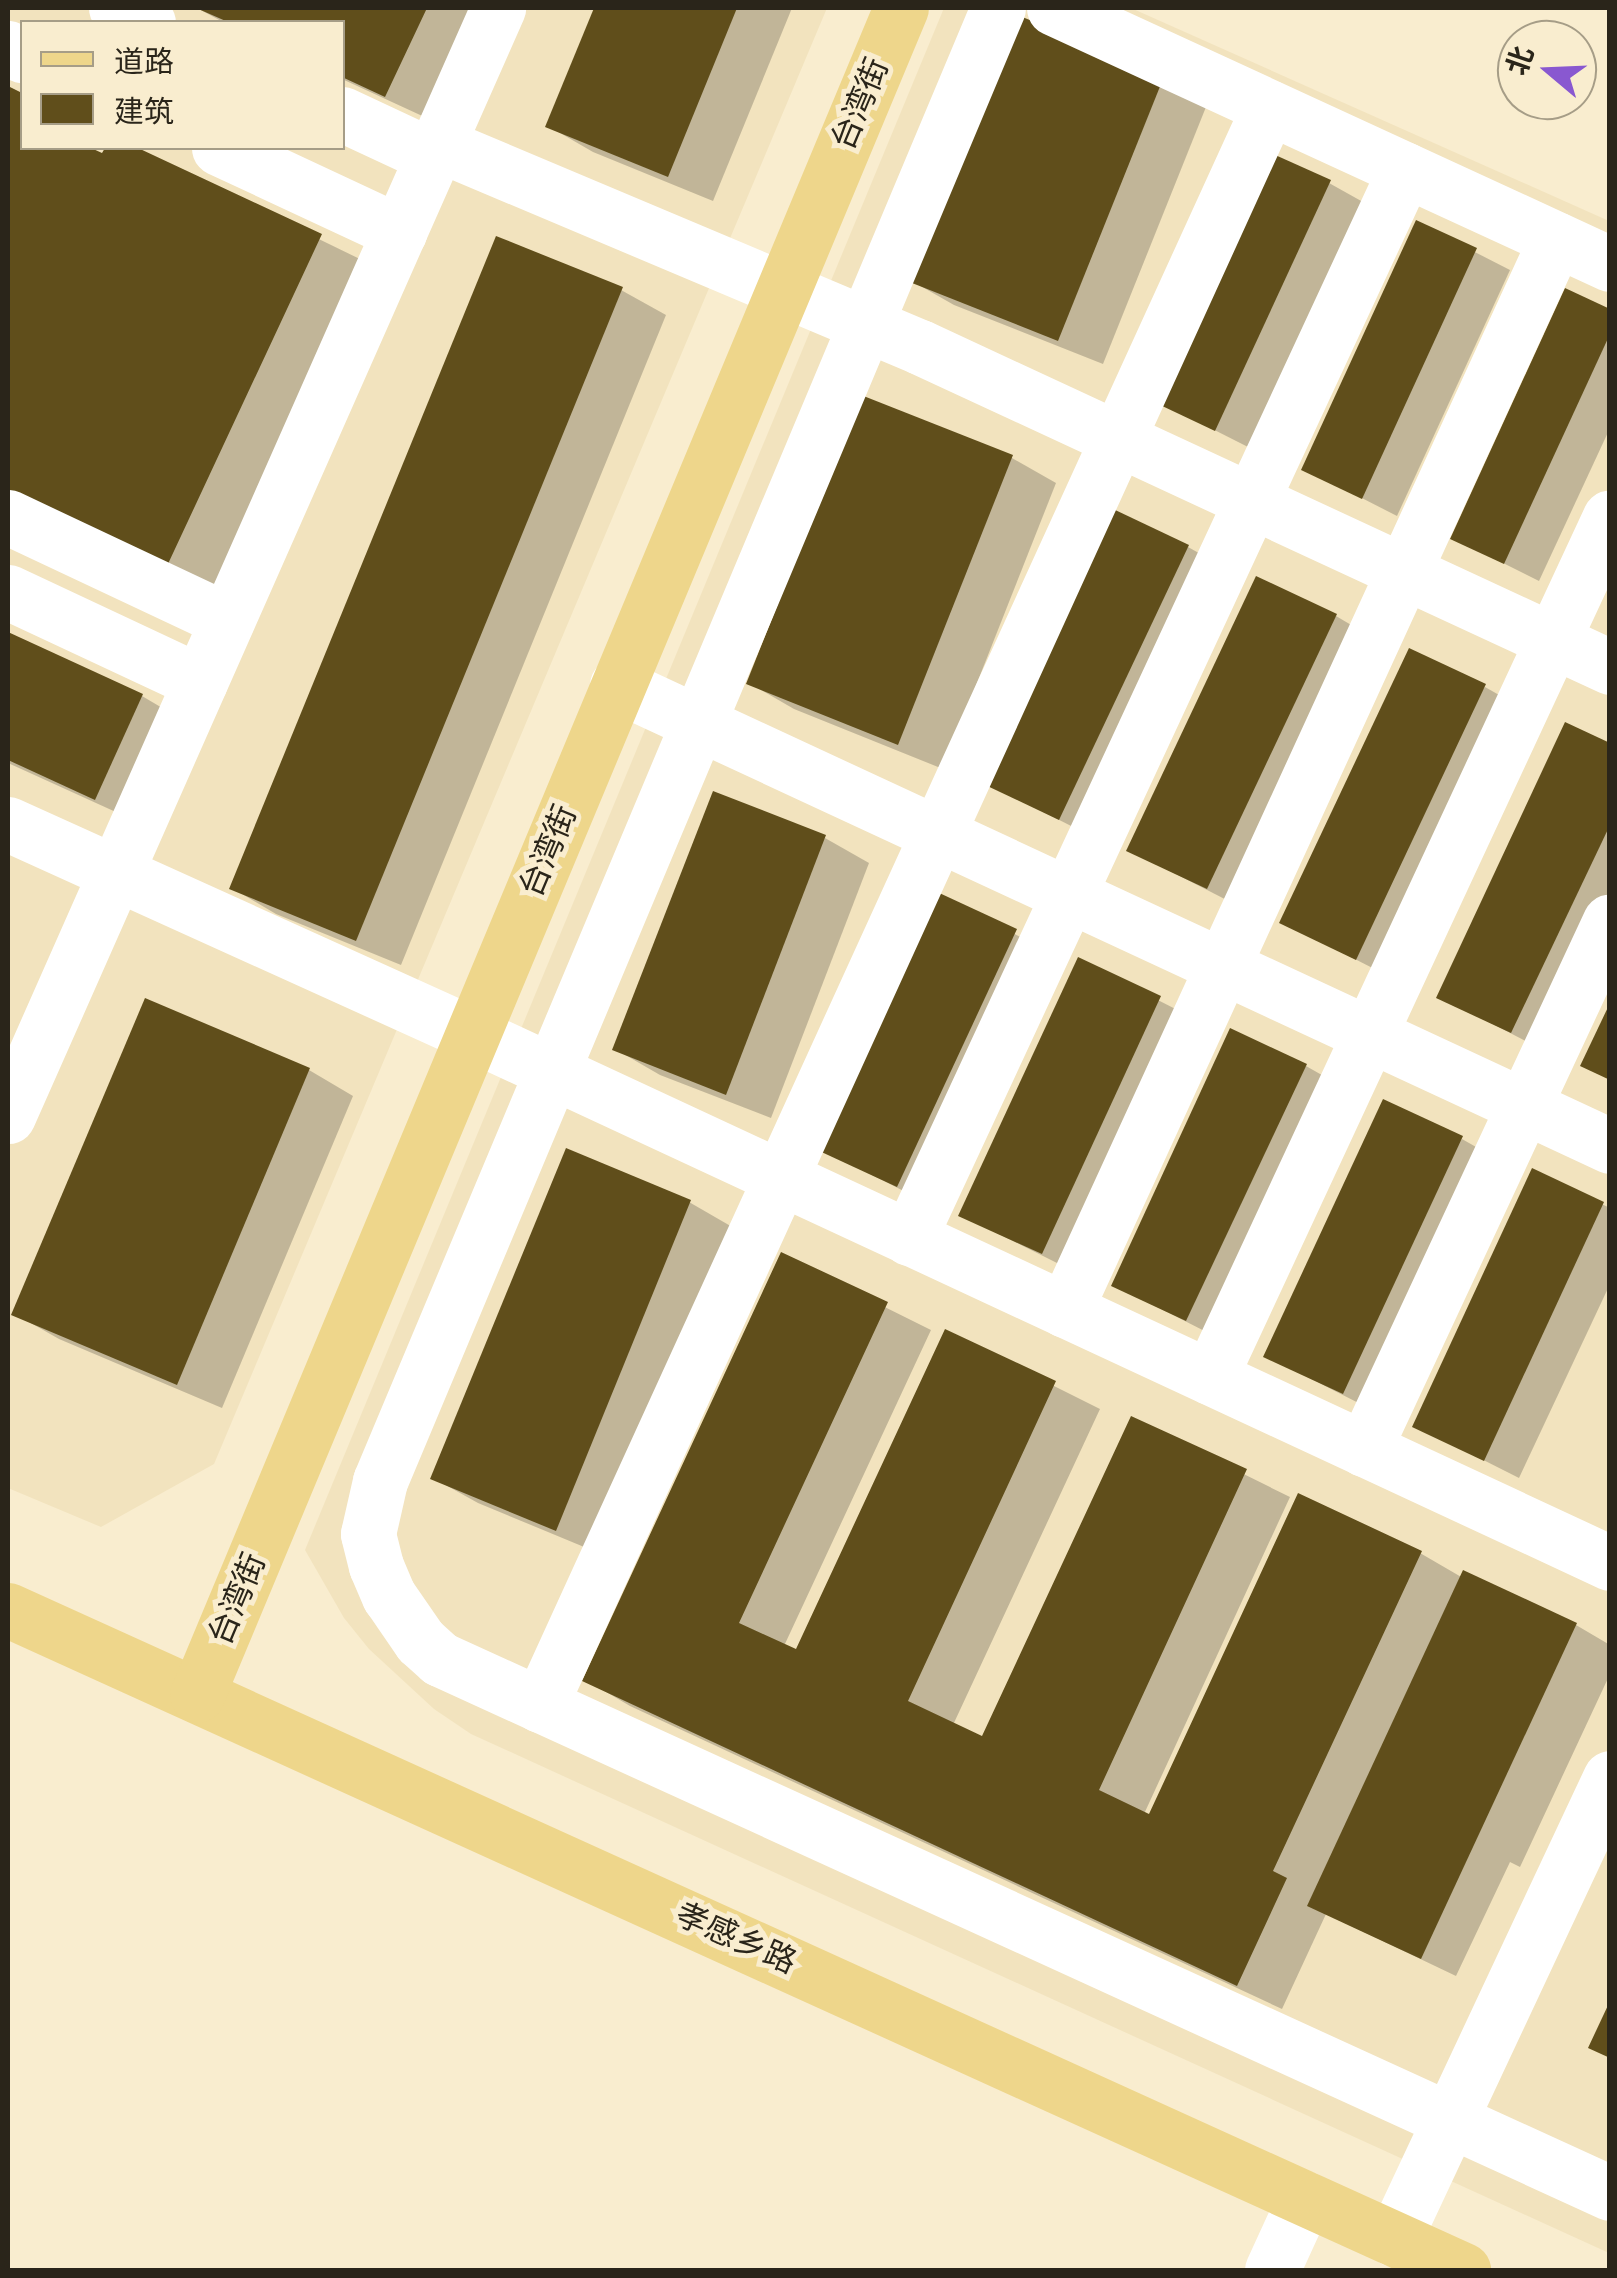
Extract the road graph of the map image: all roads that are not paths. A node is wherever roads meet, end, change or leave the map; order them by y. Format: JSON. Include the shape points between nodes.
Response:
{"nodes":[{"id":1,"x":116,"y":8,"type":"edge"},
{"id":2,"x":498,"y":8,"type":"edge"},
{"id":3,"x":901,"y":8,"type":"edge"},
{"id":4,"x":998,"y":8,"type":"edge"},
{"id":5,"x":1054,"y":8,"type":"edge"},
{"id":6,"x":143,"y":20,"type":"edge"},
{"id":7,"x":1269,"y":107,"type":"junction"},
{"id":8,"x":345,"y":115,"type":"edge"},
{"id":9,"x":222,"y":150,"type":"edge"},
{"id":10,"x":435,"y":150,"type":"junction"},
{"id":11,"x":1405,"y":170,"type":"junction"},
{"id":12,"x":399,"y":232,"type":"junction"},
{"id":13,"x":1556,"y":240,"type":"junction"},
{"id":14,"x":1610,"y":264,"type":"edge"},
{"id":15,"x":781,"y":290,"type":"junction"},
{"id":16,"x":865,"y":324,"type":"junction"},
{"id":17,"x":1118,"y":439,"type":"junction"},
{"id":18,"x":1251,"y":501,"type":"junction"},
{"id":19,"x":1610,"y":516,"type":"edge"},
{"id":20,"x":8,"y":517,"type":"edge"},
{"id":21,"x":1404,"y":571,"type":"junction"},
{"id":22,"x":8,"y":592,"type":"edge"},
{"id":23,"x":227,"y":620,"type":"junction"},
{"id":24,"x":1552,"y":640,"type":"junction"},
{"id":25,"x":1610,"y":667,"type":"edge"},
{"id":26,"x":200,"y":682,"type":"junction"},
{"id":27,"x":617,"y":685,"type":"junction"},
{"id":28,"x":698,"y":722,"type":"junction"},
{"id":29,"x":8,"y":824,"type":"edge"},
{"id":30,"x":938,"y":834,"type":"junction"},
{"id":31,"x":116,"y":873,"type":"junction"},
{"id":32,"x":1069,"y":894,"type":"junction"},
{"id":33,"x":1610,"y":920,"type":"edge"},
{"id":34,"x":1223,"y":966,"type":"junction"},
{"id":35,"x":472,"y":1034,"type":"junction"},
{"id":36,"x":1370,"y":1034,"type":"junction"},
{"id":37,"x":552,"y":1071,"type":"junction"},
{"id":38,"x":1524,"y":1106,"type":"junction"},
{"id":39,"x":8,"y":1116,"type":"edge"},
{"id":40,"x":1610,"y":1146,"type":"edge"},
{"id":41,"x":781,"y":1178,"type":"junction"},
{"id":42,"x":910,"y":1238,"type":"junction"},
{"id":43,"x":1065,"y":1310,"type":"junction"},
{"id":44,"x":1210,"y":1377,"type":"junction"},
{"id":45,"x":1364,"y":1449,"type":"junction"},
{"id":46,"x":1610,"y":1563,"type":"edge"},
{"id":47,"x":8,"y":1610,"type":"edge"},
{"id":48,"x":197,"y":1695,"type":"junction"},
{"id":49,"x":540,"y":1705,"type":"junction"},
{"id":50,"x":1610,"y":1778,"type":"edge"},
{"id":51,"x":1450,"y":2120,"type":"junction"},
{"id":52,"x":1610,"y":2194,"type":"edge"},
{"id":53,"x":1305,"y":2198,"type":"junction"},
{"id":54,"x":1394,"y":2239,"type":"junction"},
{"id":55,"x":1272,"y":2270,"type":"edge"},
{"id":56,"x":1463,"y":2270,"type":"edge"}],
"edges":[{"from":1,"to":6,"type":"street"},
{"from":2,"to":10,"type":"street"},
{"from":3,"to":15,"type":"main road","name":"台湾街"},
{"from":4,"to":16,"type":"street"},
{"from":5,"to":7,"type":"street"},
{"from":7,"to":11,"type":"street"},
{"from":7,"to":17,"type":"street"},
{"from":8,"to":10,"type":"street"},
{"from":9,"to":12,"type":"street"},
{"from":10,"to":12,"type":"street"},
{"from":10,"to":15,"type":"street"},
{"from":11,"to":13,"type":"street"},
{"from":11,"to":18,"type":"street"},
{"from":12,"to":23,"type":"street"},
{"from":13,"to":14,"type":"street"},
{"from":13,"to":21,"type":"street"},
{"from":15,"to":16,"type":"street"},
{"from":15,"to":27,"type":"main road","name":"台湾街"},
{"from":16,"to":17,"type":"street"},
{"from":16,"to":28,"type":"street"},
{"from":17,"to":18,"type":"street"},
{"from":17,"to":30,"type":"street"},
{"from":18,"to":21,"type":"street"},
{"from":18,"to":32,"type":"street"},
{"from":19,"to":24,"type":"street"},
{"from":20,"to":23,"type":"street"},
{"from":21,"to":24,"type":"street"},
{"from":21,"to":34,"type":"street"},
{"from":22,"to":26,"type":"street"},
{"from":23,"to":26,"type":"street"},
{"from":24,"to":25,"type":"street"},
{"from":24,"to":36,"type":"street"},
{"from":26,"to":31,"type":"street"},
{"from":27,"to":28,"type":"street"},
{"from":27,"to":35,"type":"main road","name":"台湾街"},
{"from":28,"to":30,"type":"street"},
{"from":28,"to":37,"type":"street"},
{"from":29,"to":31,"type":"street"},
{"from":30,"to":32,"type":"street"},
{"from":30,"to":41,"type":"street"},
{"from":31,"to":35,"type":"street"},
{"from":31,"to":39,"type":"street"},
{"from":32,"to":34,"type":"street"},
{"from":32,"to":42,"type":"street"},
{"from":33,"to":38,"type":"street"},
{"from":34,"to":36,"type":"street"},
{"from":34,"to":43,"type":"street"},
{"from":35,"to":37,"type":"street"},
{"from":35,"to":48,"type":"main road","name":"台湾街"},
{"from":36,"to":38,"type":"street"},
{"from":36,"to":44,"type":"street"},
{"from":37,"to":41,"type":"street"},
{"from":37,"to":49,"type":"street","via":[[380,1480],[368,1534],[389,1596],[420,1640],[440,1659]]},
{"from":38,"to":40,"type":"street"},
{"from":38,"to":45,"type":"street"},
{"from":41,"to":42,"type":"street"},
{"from":41,"to":49,"type":"street"},
{"from":42,"to":43,"type":"street"},
{"from":43,"to":44,"type":"street"},
{"from":44,"to":45,"type":"street"},
{"from":45,"to":46,"type":"street"},
{"from":47,"to":48,"type":"main road","name":"孝感乡路"},
{"from":48,"to":53,"type":"main road","name":"孝感乡路"},
{"from":49,"to":51,"type":"street"},
{"from":50,"to":51,"type":"street"},
{"from":51,"to":52,"type":"street"},
{"from":51,"to":54,"type":"street"},
{"from":53,"to":54,"type":"main road","name":"孝感乡路"},
{"from":53,"to":55,"type":"street"},
{"from":54,"to":56,"type":"main road","name":"孝感乡路"}]}
